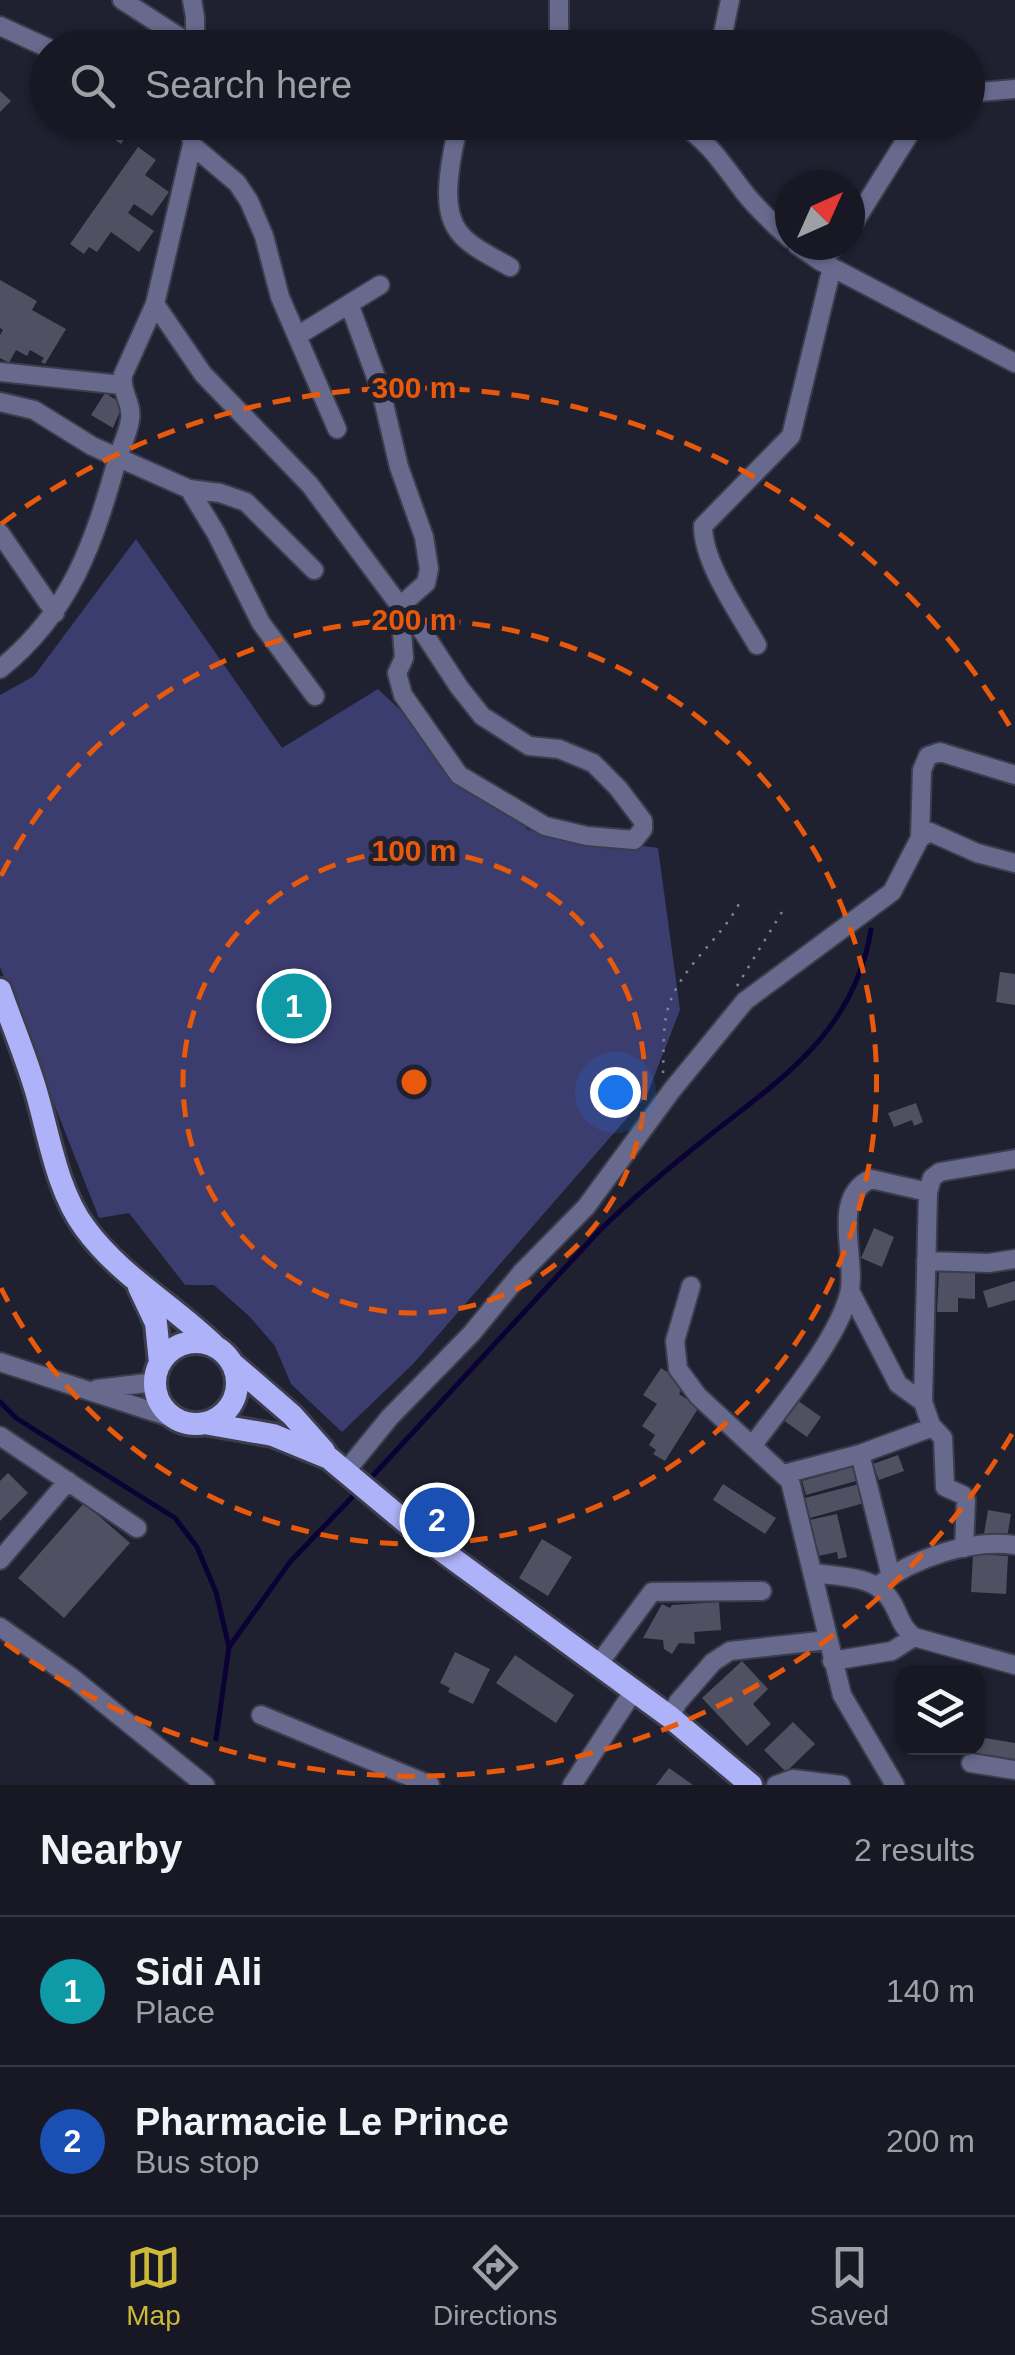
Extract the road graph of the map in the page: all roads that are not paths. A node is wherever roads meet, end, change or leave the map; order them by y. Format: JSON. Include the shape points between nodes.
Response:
{"nodes":[{"id":1,"x":122,"y":0,"type":"edge"},
{"id":2,"x":192,"y":0,"type":"edge"},
{"id":3,"x":559,"y":0,"type":"edge"},
{"id":4,"x":730,"y":0,"type":"edge"},
{"id":5,"x":0,"y":26,"type":"edge"},
{"id":6,"x":169,"y":30,"type":"edge"},
{"id":7,"x":194,"y":30,"type":"edge"},
{"id":8,"x":559,"y":30,"type":"edge"},
{"id":9,"x":724,"y":30,"type":"edge"},
{"id":10,"x":30,"y":40,"type":"edge"},
{"id":11,"x":1015,"y":88,"type":"edge"},
{"id":12,"x":985,"y":91,"type":"edge"},
{"id":13,"x":192,"y":140,"type":"edge"},
{"id":14,"x":456,"y":140,"type":"edge"},
{"id":15,"x":703,"y":140,"type":"edge"},
{"id":16,"x":907,"y":140,"type":"edge"},
{"id":17,"x":192,"y":145,"type":"junction"},
{"id":18,"x":865,"y":205,"type":"edge"},
{"id":19,"x":775,"y":224,"type":"edge"},
{"id":20,"x":820,"y":260,"type":"edge"},
{"id":21,"x":828,"y":260,"type":"edge"},
{"id":22,"x":826,"y":264,"type":"junction"},
{"id":23,"x":510,"y":267,"type":"dead end"},
{"id":24,"x":380,"y":286,"type":"dead end"},
{"id":25,"x":155,"y":304,"type":"junction"},
{"id":26,"x":350,"y":306,"type":"junction"},
{"id":27,"x":297,"y":336,"type":"junction"},
{"id":28,"x":1015,"y":363,"type":"edge"},
{"id":29,"x":0,"y":372,"type":"edge"},
{"id":30,"x":122,"y":385,"type":"junction"},
{"id":31,"x":0,"y":402,"type":"edge"},
{"id":32,"x":337,"y":429,"type":"dead end"},
{"id":33,"x":119,"y":455,"type":"junction"},
{"id":34,"x":189,"y":489,"type":"junction"},
{"id":35,"x":0,"y":532,"type":"edge"},
{"id":36,"x":314,"y":570,"type":"dead end"},
{"id":37,"x":400,"y":606,"type":"junction"},
{"id":38,"x":55,"y":614,"type":"junction"},
{"id":39,"x":757,"y":645,"type":"dead end"},
{"id":40,"x":0,"y":669,"type":"edge"},
{"id":41,"x":314,"y":696,"type":"dead end"},
{"id":42,"x":1015,"y":775,"type":"edge"},
{"id":43,"x":920,"y":838,"type":"junction"},
{"id":44,"x":1015,"y":864,"type":"edge"},
{"id":45,"x":0,"y":990,"type":"edge"},
{"id":46,"x":1015,"y":1159,"type":"edge"},
{"id":47,"x":928,"y":1192,"type":"junction"},
{"id":48,"x":1015,"y":1260,"type":"edge"},
{"id":49,"x":926,"y":1261,"type":"junction"},
{"id":50,"x":137,"y":1284,"type":"junction"},
{"id":51,"x":691,"y":1286,"type":"dead end"},
{"id":52,"x":850,"y":1290,"type":"junction"},
{"id":53,"x":215,"y":1346,"type":"junction"},
{"id":54,"x":0,"y":1362,"type":"edge"},
{"id":55,"x":233,"y":1364,"type":"junction"},
{"id":56,"x":157,"y":1372,"type":"junction"},
{"id":57,"x":82,"y":1390,"type":"junction"},
{"id":58,"x":923,"y":1402,"type":"junction"},
{"id":59,"x":193,"y":1422,"type":"junction"},
{"id":60,"x":933,"y":1427,"type":"junction"},
{"id":61,"x":4,"y":1445,"type":"edge"},
{"id":62,"x":753,"y":1445,"type":"junction"},
{"id":63,"x":860,"y":1454,"type":"junction"},
{"id":64,"x":346,"y":1470,"type":"junction"},
{"id":65,"x":784,"y":1474,"type":"junction"},
{"id":66,"x":68,"y":1482,"type":"junction"},
{"id":67,"x":137,"y":1528,"type":"dead end"},
{"id":68,"x":1015,"y":1545,"type":"edge"},
{"id":69,"x":964,"y":1548,"type":"junction"},
{"id":70,"x":0,"y":1560,"type":"edge"},
{"id":71,"x":814,"y":1573,"type":"junction"},
{"id":72,"x":884,"y":1581,"type":"junction"},
{"id":73,"x":762,"y":1591,"type":"dead end"},
{"id":74,"x":0,"y":1627,"type":"edge"},
{"id":75,"x":914,"y":1638,"type":"junction"},
{"id":76,"x":828,"y":1640,"type":"junction"},
{"id":77,"x":832,"y":1661,"type":"junction"},
{"id":78,"x":597,"y":1666,"type":"junction"},
{"id":79,"x":1015,"y":1666,"type":"edge"},
{"id":80,"x":633,"y":1692,"type":"junction"},
{"id":81,"x":261,"y":1715,"type":"dead end"},
{"id":82,"x":670,"y":1717,"type":"junction"},
{"id":83,"x":971,"y":1763,"type":"dead end"},
{"id":84,"x":1015,"y":1770,"type":"edge"},
{"id":85,"x":390,"y":1777,"type":"edge"},
{"id":86,"x":206,"y":1785,"type":"edge"},
{"id":87,"x":430,"y":1785,"type":"edge"},
{"id":88,"x":572,"y":1785,"type":"edge"},
{"id":89,"x":751,"y":1785,"type":"edge"},
{"id":90,"x":776,"y":1785,"type":"edge"},
{"id":91,"x":841,"y":1785,"type":"edge"},
{"id":92,"x":895,"y":1785,"type":"edge"}],
"edges":[{"from":1,"to":6,"type":"street"},
{"from":2,"to":7,"type":"street"},
{"from":3,"to":8,"type":"street"},
{"from":4,"to":9,"type":"street"},
{"from":5,"to":10,"type":"street"},
{"from":11,"to":12,"type":"street"},
{"from":13,"to":17,"type":"street"},
{"from":14,"to":23,"type":"street","via":[[446,203],[450,221],[474,246]]},
{"from":15,"to":19,"type":"street"},
{"from":16,"to":18,"type":"street"},
{"from":17,"to":25,"type":"street"},
{"from":17,"to":27,"type":"street","via":[[249,201]]},
{"from":20,"to":22,"type":"street"},
{"from":21,"to":22,"type":"street"},
{"from":22,"to":28,"type":"street"},
{"from":22,"to":39,"type":"street","via":[[791,436],[703,526],[710,558]]},
{"from":24,"to":26,"type":"street"},
{"from":25,"to":30,"type":"street"},
{"from":25,"to":37,"type":"street","via":[[204,374],[310,485]]},
{"from":26,"to":27,"type":"street"},
{"from":26,"to":37,"type":"street","via":[[424,537],[426,584]]},
{"from":27,"to":32,"type":"street"},
{"from":29,"to":30,"type":"street"},
{"from":30,"to":33,"type":"street","via":[[131,415]]},
{"from":31,"to":33,"type":"street","via":[[34,410],[74,437]]},
{"from":33,"to":34,"type":"street"},
{"from":33,"to":38,"type":"street","via":[[96,533]]},
{"from":34,"to":36,"type":"street","via":[[246,502]]},
{"from":34,"to":41,"type":"street","via":[[260,623]]},
{"from":35,"to":38,"type":"street"},
{"from":37,"to":37,"type":"street","via":[[402,695],[459,775],[545,826],[634,840],[643,821],[618,788],[580,756],[529,746],[482,716]]},
{"from":38,"to":40,"type":"street"},
{"from":42,"to":43,"type":"street","via":[[931,754],[922,770]]},
{"from":43,"to":44,"type":"street","via":[[930,832]]},
{"from":43,"to":64,"type":"street","via":[[885,900],[745,1000],[586,1207]]},
{"from":45,"to":50,"type":"main road","via":[[79,1220]]},
{"from":46,"to":47,"type":"street","via":[[940,1172]]},
{"from":47,"to":49,"type":"street"},
{"from":47,"to":52,"type":"street","via":[[871,1179],[860,1186],[848,1207]]},
{"from":48,"to":49,"type":"street"},
{"from":49,"to":58,"type":"street"},
{"from":50,"to":53,"type":"main road"},
{"from":50,"to":56,"type":"main road","via":[[156,1323]]},
{"from":51,"to":62,"type":"street","via":[[675,1341],[678,1369]]},
{"from":52,"to":58,"type":"street","via":[[898,1384]]},
{"from":52,"to":62,"type":"street","via":[[820,1351]]},
{"from":53,"to":55,"type":"main road"},
{"from":53,"to":56,"type":"main road","via":[[174,1348]]},
{"from":54,"to":57,"type":"street"},
{"from":55,"to":59,"type":"main road","via":[[233,1401],[216,1419]]},
{"from":55,"to":64,"type":"main road"},
{"from":56,"to":57,"type":"street","via":[[118,1388]]},
{"from":56,"to":59,"type":"main road","via":[[162,1406]]},
{"from":57,"to":59,"type":"street"},
{"from":58,"to":60,"type":"street"},
{"from":59,"to":64,"type":"main road","via":[[273,1434]]},
{"from":60,"to":63,"type":"street"},
{"from":60,"to":69,"type":"street","via":[[943,1438],[945,1487],[966,1500]]},
{"from":61,"to":66,"type":"street"},
{"from":62,"to":65,"type":"street"},
{"from":63,"to":65,"type":"street"},
{"from":63,"to":72,"type":"street"},
{"from":64,"to":78,"type":"main road","via":[[426,1539]]},
{"from":65,"to":71,"type":"street"},
{"from":66,"to":67,"type":"street"},
{"from":66,"to":70,"type":"street"},
{"from":68,"to":69,"type":"street"},
{"from":69,"to":72,"type":"street"},
{"from":71,"to":72,"type":"street"},
{"from":71,"to":76,"type":"street"},
{"from":72,"to":75,"type":"street"},
{"from":73,"to":78,"type":"street","via":[[652,1592]]},
{"from":74,"to":86,"type":"street"},
{"from":75,"to":77,"type":"street","via":[[892,1651]]},
{"from":75,"to":79,"type":"street"},
{"from":76,"to":77,"type":"street"},
{"from":76,"to":82,"type":"street","via":[[730,1650],[712,1662]]},
{"from":77,"to":92,"type":"street","via":[[842,1695]]},
{"from":78,"to":80,"type":"main road"},
{"from":80,"to":82,"type":"main road"},
{"from":80,"to":88,"type":"street"},
{"from":81,"to":85,"type":"street"},
{"from":82,"to":89,"type":"main road"},
{"from":83,"to":84,"type":"street"},
{"from":85,"to":87,"type":"street"},
{"from":90,"to":91,"type":"street"}]}
